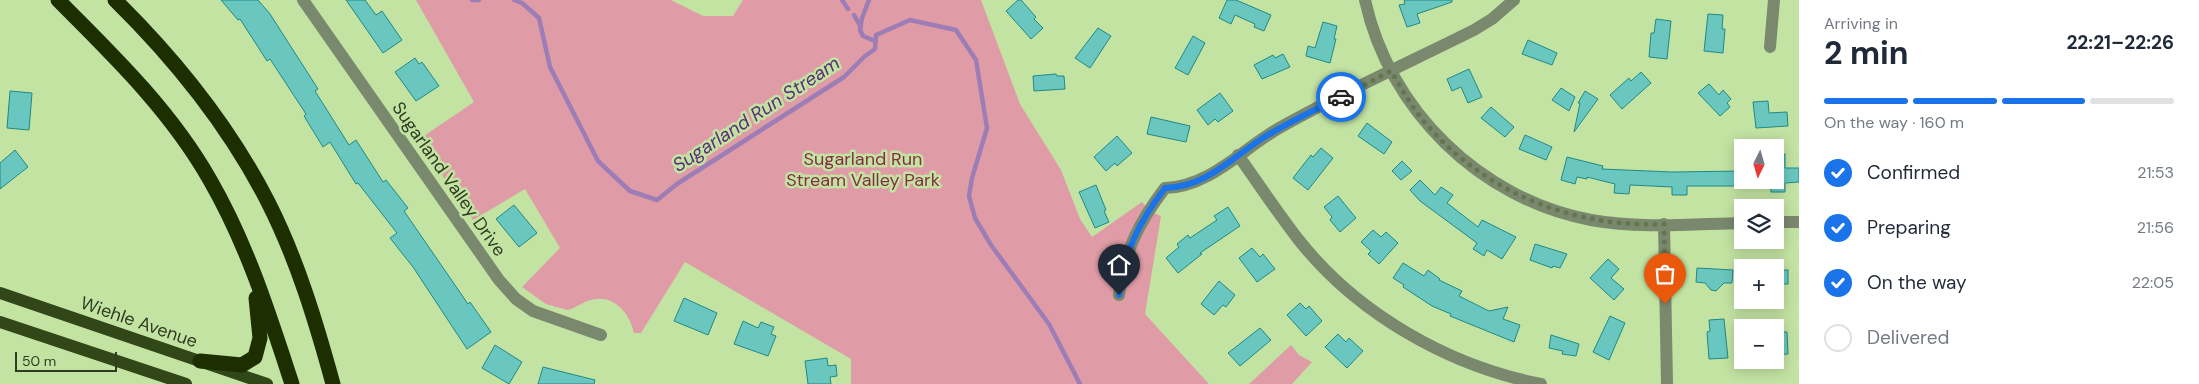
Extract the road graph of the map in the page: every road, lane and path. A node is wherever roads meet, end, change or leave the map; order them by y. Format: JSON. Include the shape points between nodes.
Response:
{"nodes":[{"id":1,"x":58,"y":0,"type":"edge"},
{"id":2,"x":115,"y":0,"type":"edge"},
{"id":3,"x":303,"y":0,"type":"edge"},
{"id":4,"x":1365,"y":0,"type":"edge"},
{"id":5,"x":1514,"y":0,"type":"edge"},
{"id":6,"x":1774,"y":0,"type":"edge"},
{"id":7,"x":1770,"y":47,"type":"dead end"},
{"id":8,"x":1391,"y":71,"type":"junction"},
{"id":9,"x":1238,"y":155,"type":"junction"},
{"id":10,"x":1784,"y":222,"type":"edge"},
{"id":11,"x":1799,"y":222,"type":"edge"},
{"id":12,"x":1734,"y":223,"type":"edge"},
{"id":13,"x":1664,"y":224,"type":"junction"},
{"id":14,"x":247,"y":253,"type":"junction"},
{"id":15,"x":0,"y":293,"type":"edge"},
{"id":16,"x":1119,"y":295,"type":"dead end"},
{"id":17,"x":0,"y":322,"type":"edge"},
{"id":18,"x":601,"y":335,"type":"dead end"},
{"id":19,"x":200,"y":361,"type":"junction"},
{"id":20,"x":186,"y":384,"type":"edge"},
{"id":21,"x":268,"y":384,"type":"edge"},
{"id":22,"x":292,"y":384,"type":"edge"},
{"id":23,"x":333,"y":384,"type":"edge"},
{"id":24,"x":1542,"y":384,"type":"edge"},
{"id":25,"x":1667,"y":384,"type":"edge"}],
"edges":[{"from":1,"to":14,"type":"highway","via":[[136,81],[184,140],[209,178]]},
{"from":2,"to":23,"type":"highway","via":[[175,63],[207,103],[245,161],[286,241],[315,321]]},
{"from":3,"to":18,"type":"street","name":"Sugarland Valley Drive","via":[[499,280],[532,311]]},
{"from":4,"to":8,"type":"street","via":[[1378,45]]},
{"from":5,"to":8,"type":"street","via":[[1474,30]]},
{"from":6,"to":7,"type":"street"},
{"from":8,"to":9,"type":"street","via":[[1282,126]]},
{"from":8,"to":13,"type":"street","via":[[1407,99],[1438,137],[1468,164],[1522,198],[1591,220]]},
{"from":9,"to":16,"type":"street","via":[[1194,184],[1165,188],[1146,212],[1132,242],[1122,269]]},
{"from":9,"to":24,"type":"street","via":[[1299,239],[1358,299],[1404,331],[1449,354],[1485,369]]},
{"from":10,"to":11,"type":"street"},
{"from":12,"to":13,"type":"street"},
{"from":13,"to":25,"type":"street"},
{"from":14,"to":19,"type":"highway","via":[[260,326],[255,357],[242,365]]},
{"from":14,"to":22,"type":"highway"},
{"from":15,"to":19,"type":"main road","name":"Wiehle Avenue"},
{"from":17,"to":20,"type":"main road"},
{"from":19,"to":21,"type":"main road","name":"Wiehle Avenue"}]}
